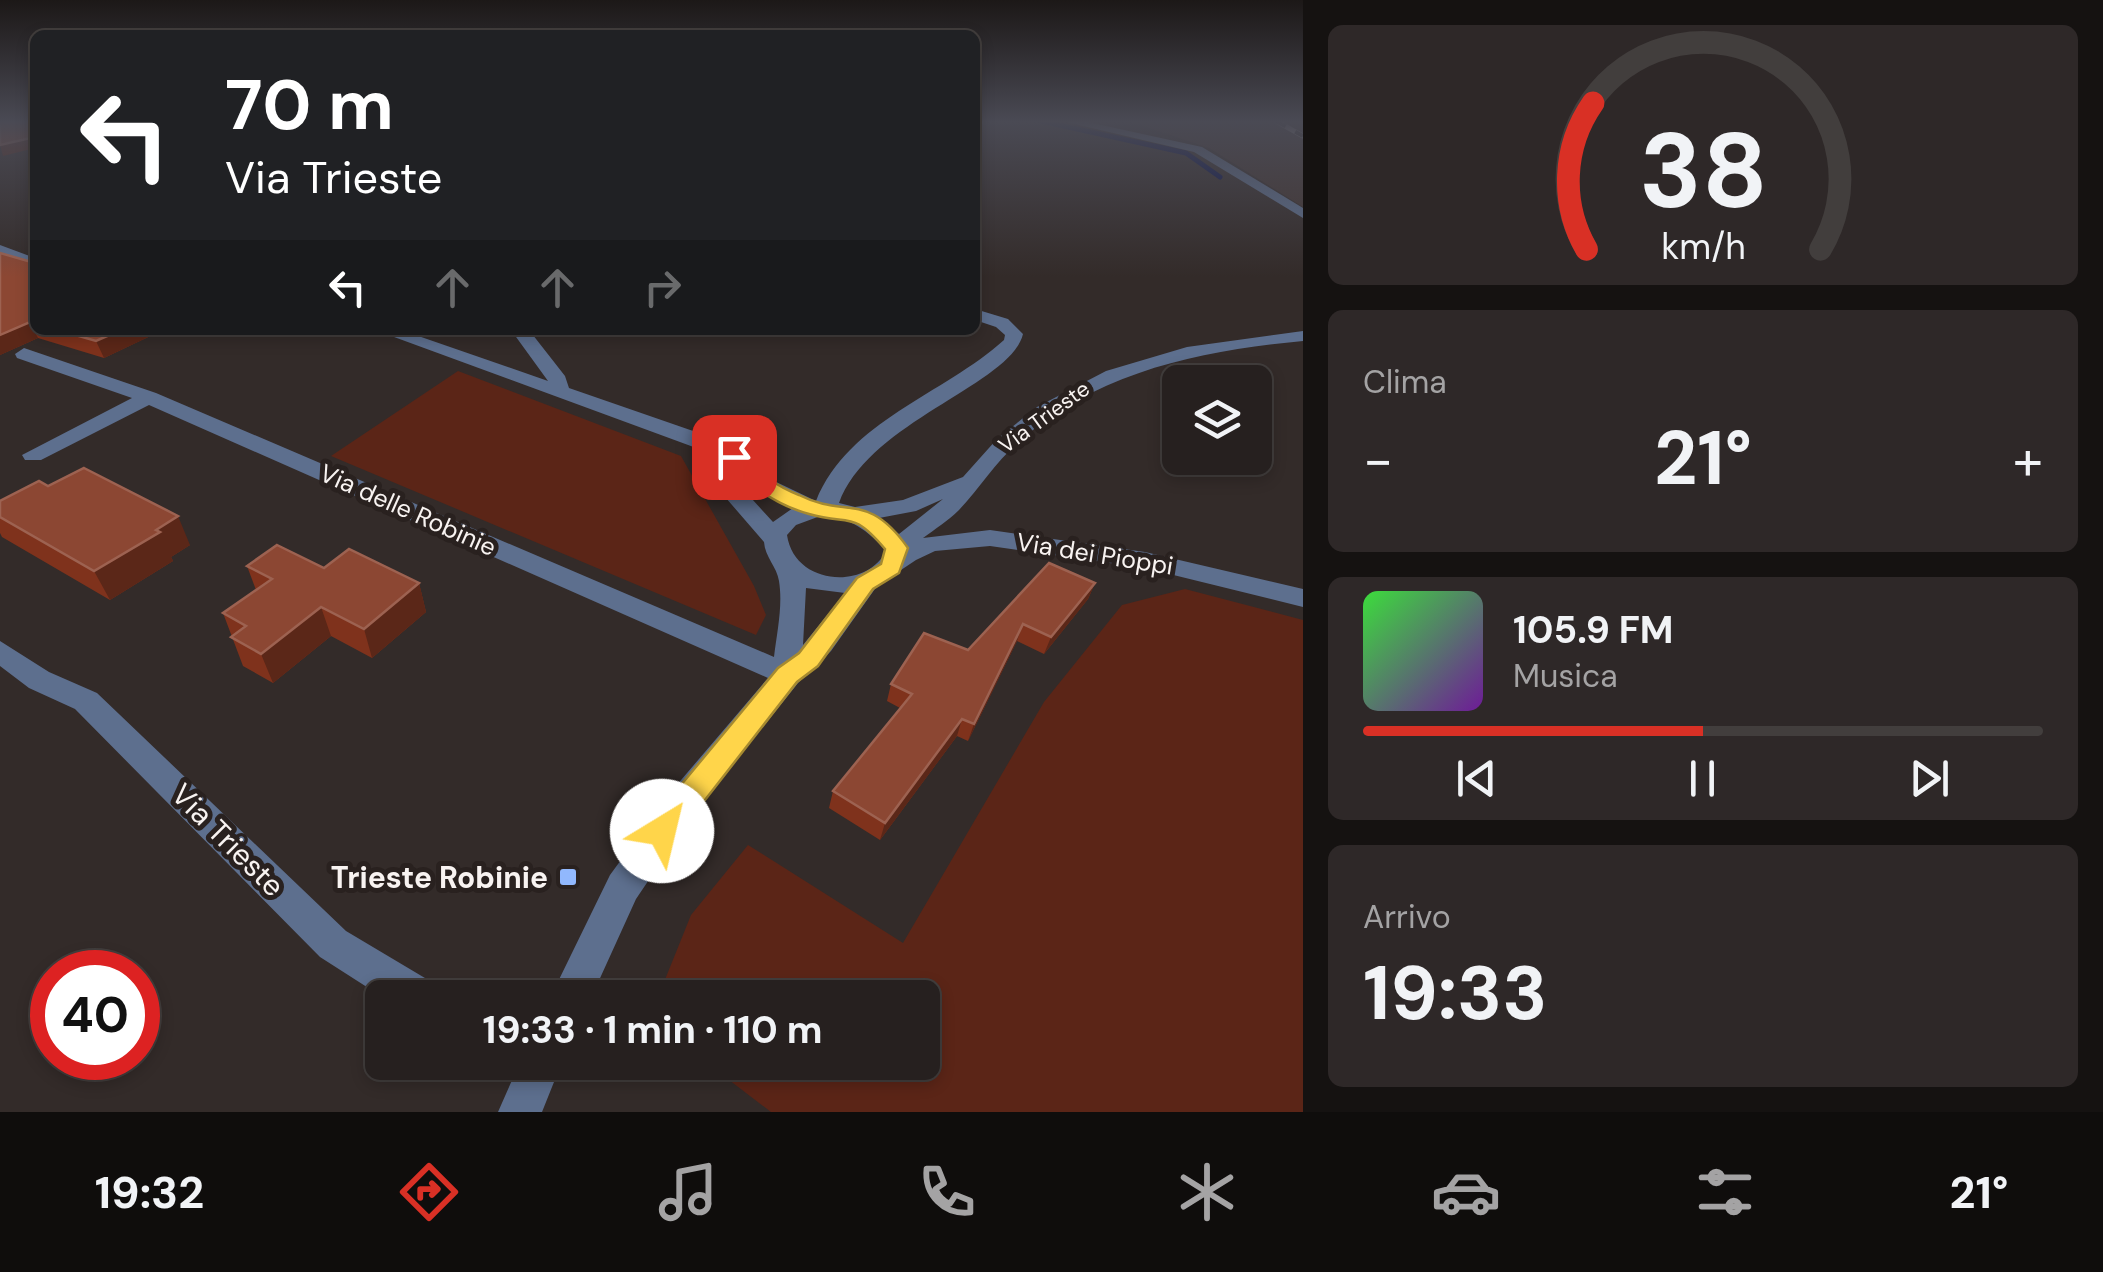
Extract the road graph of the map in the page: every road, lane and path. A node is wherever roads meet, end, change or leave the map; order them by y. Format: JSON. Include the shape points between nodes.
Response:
{"nodes":[{"id":1,"x":1238,"y":173,"type":"edge"},
{"id":2,"x":1303,"y":214,"type":"edge"},
{"id":3,"x":1,"y":252,"type":"edge"},
{"id":4,"x":30,"y":261,"type":"edge"},
{"id":5,"x":980,"y":316,"type":"edge"},
{"id":6,"x":400,"y":335,"type":"edge"},
{"id":7,"x":415,"y":335,"type":"edge"},
{"id":8,"x":524,"y":335,"type":"edge"},
{"id":9,"x":1303,"y":336,"type":"edge"},
{"id":10,"x":406,"y":337,"type":"junction"},
{"id":11,"x":24,"y":354,"type":"dead end"},
{"id":12,"x":560,"y":391,"type":"junction"},
{"id":13,"x":149,"y":397,"type":"junction"},
{"id":14,"x":708,"y":445,"type":"junction"},
{"id":15,"x":32,"y":455,"type":"dead end"},
{"id":16,"x":957,"y":489,"type":"junction"},
{"id":17,"x":837,"y":511,"type":"junction"},
{"id":18,"x":774,"y":540,"type":"junction"},
{"id":19,"x":894,"y":558,"type":"junction"},
{"id":20,"x":790,"y":570,"type":"junction"},
{"id":21,"x":865,"y":584,"type":"junction"},
{"id":22,"x":1303,"y":598,"type":"edge"},
{"id":23,"x":0,"y":651,"type":"edge"},
{"id":24,"x":788,"y":675,"type":"junction"},
{"id":25,"x":392,"y":980,"type":"edge"},
{"id":26,"x":579,"y":980,"type":"edge"},
{"id":27,"x":533,"y":1080,"type":"edge"},
{"id":28,"x":520,"y":1112,"type":"edge"}],
"edges":[{"from":1,"to":2,"type":"street"},
{"from":3,"to":4,"type":"street"},
{"from":5,"to":17,"type":"street","via":[[1008,326],[1012,342],[852,461],[855,484]]},
{"from":6,"to":10,"type":"street"},
{"from":7,"to":10,"type":"street"},
{"from":8,"to":12,"type":"street"},
{"from":9,"to":16,"type":"street","name":"Via Trieste","via":[[1216,346],[1090,382],[1014,434]]},
{"from":10,"to":12,"type":"street"},
{"from":11,"to":13,"type":"street","name":"Via delle Robinie"},
{"from":12,"to":14,"type":"street"},
{"from":13,"to":15,"type":"street"},
{"from":13,"to":24,"type":"street","name":"Via delle Robinie"},
{"from":14,"to":17,"type":"street","via":[[734,457],[762,484]]},
{"from":14,"to":18,"type":"street","via":[[722,478]]},
{"from":16,"to":17,"type":"street","name":"Via Trieste","via":[[908,506]]},
{"from":16,"to":19,"type":"street","name":"Via Trieste"},
{"from":17,"to":18,"type":"street","name":"Via Trieste","via":[[782,524]]},
{"from":17,"to":19,"type":"street","via":[[881,528]]},
{"from":18,"to":20,"type":"street"},
{"from":19,"to":21,"type":"street","name":"Via Trieste"},
{"from":19,"to":22,"type":"street","name":"Via dei Pioppi","via":[[931,544],[990,538],[1144,560]]},
{"from":20,"to":21,"type":"street","via":[[825,584]]},
{"from":20,"to":24,"type":"street","via":[[796,594]]},
{"from":21,"to":24,"type":"street","name":"Via Trieste","via":[[832,632]]},
{"from":23,"to":25,"type":"street","name":"Via Trieste","via":[[39,680],[86,701],[333,944]]},
{"from":24,"to":26,"type":"street","name":"Via Trieste","via":[[682,803],[623,887]]},
{"from":27,"to":28,"type":"street"}]}
